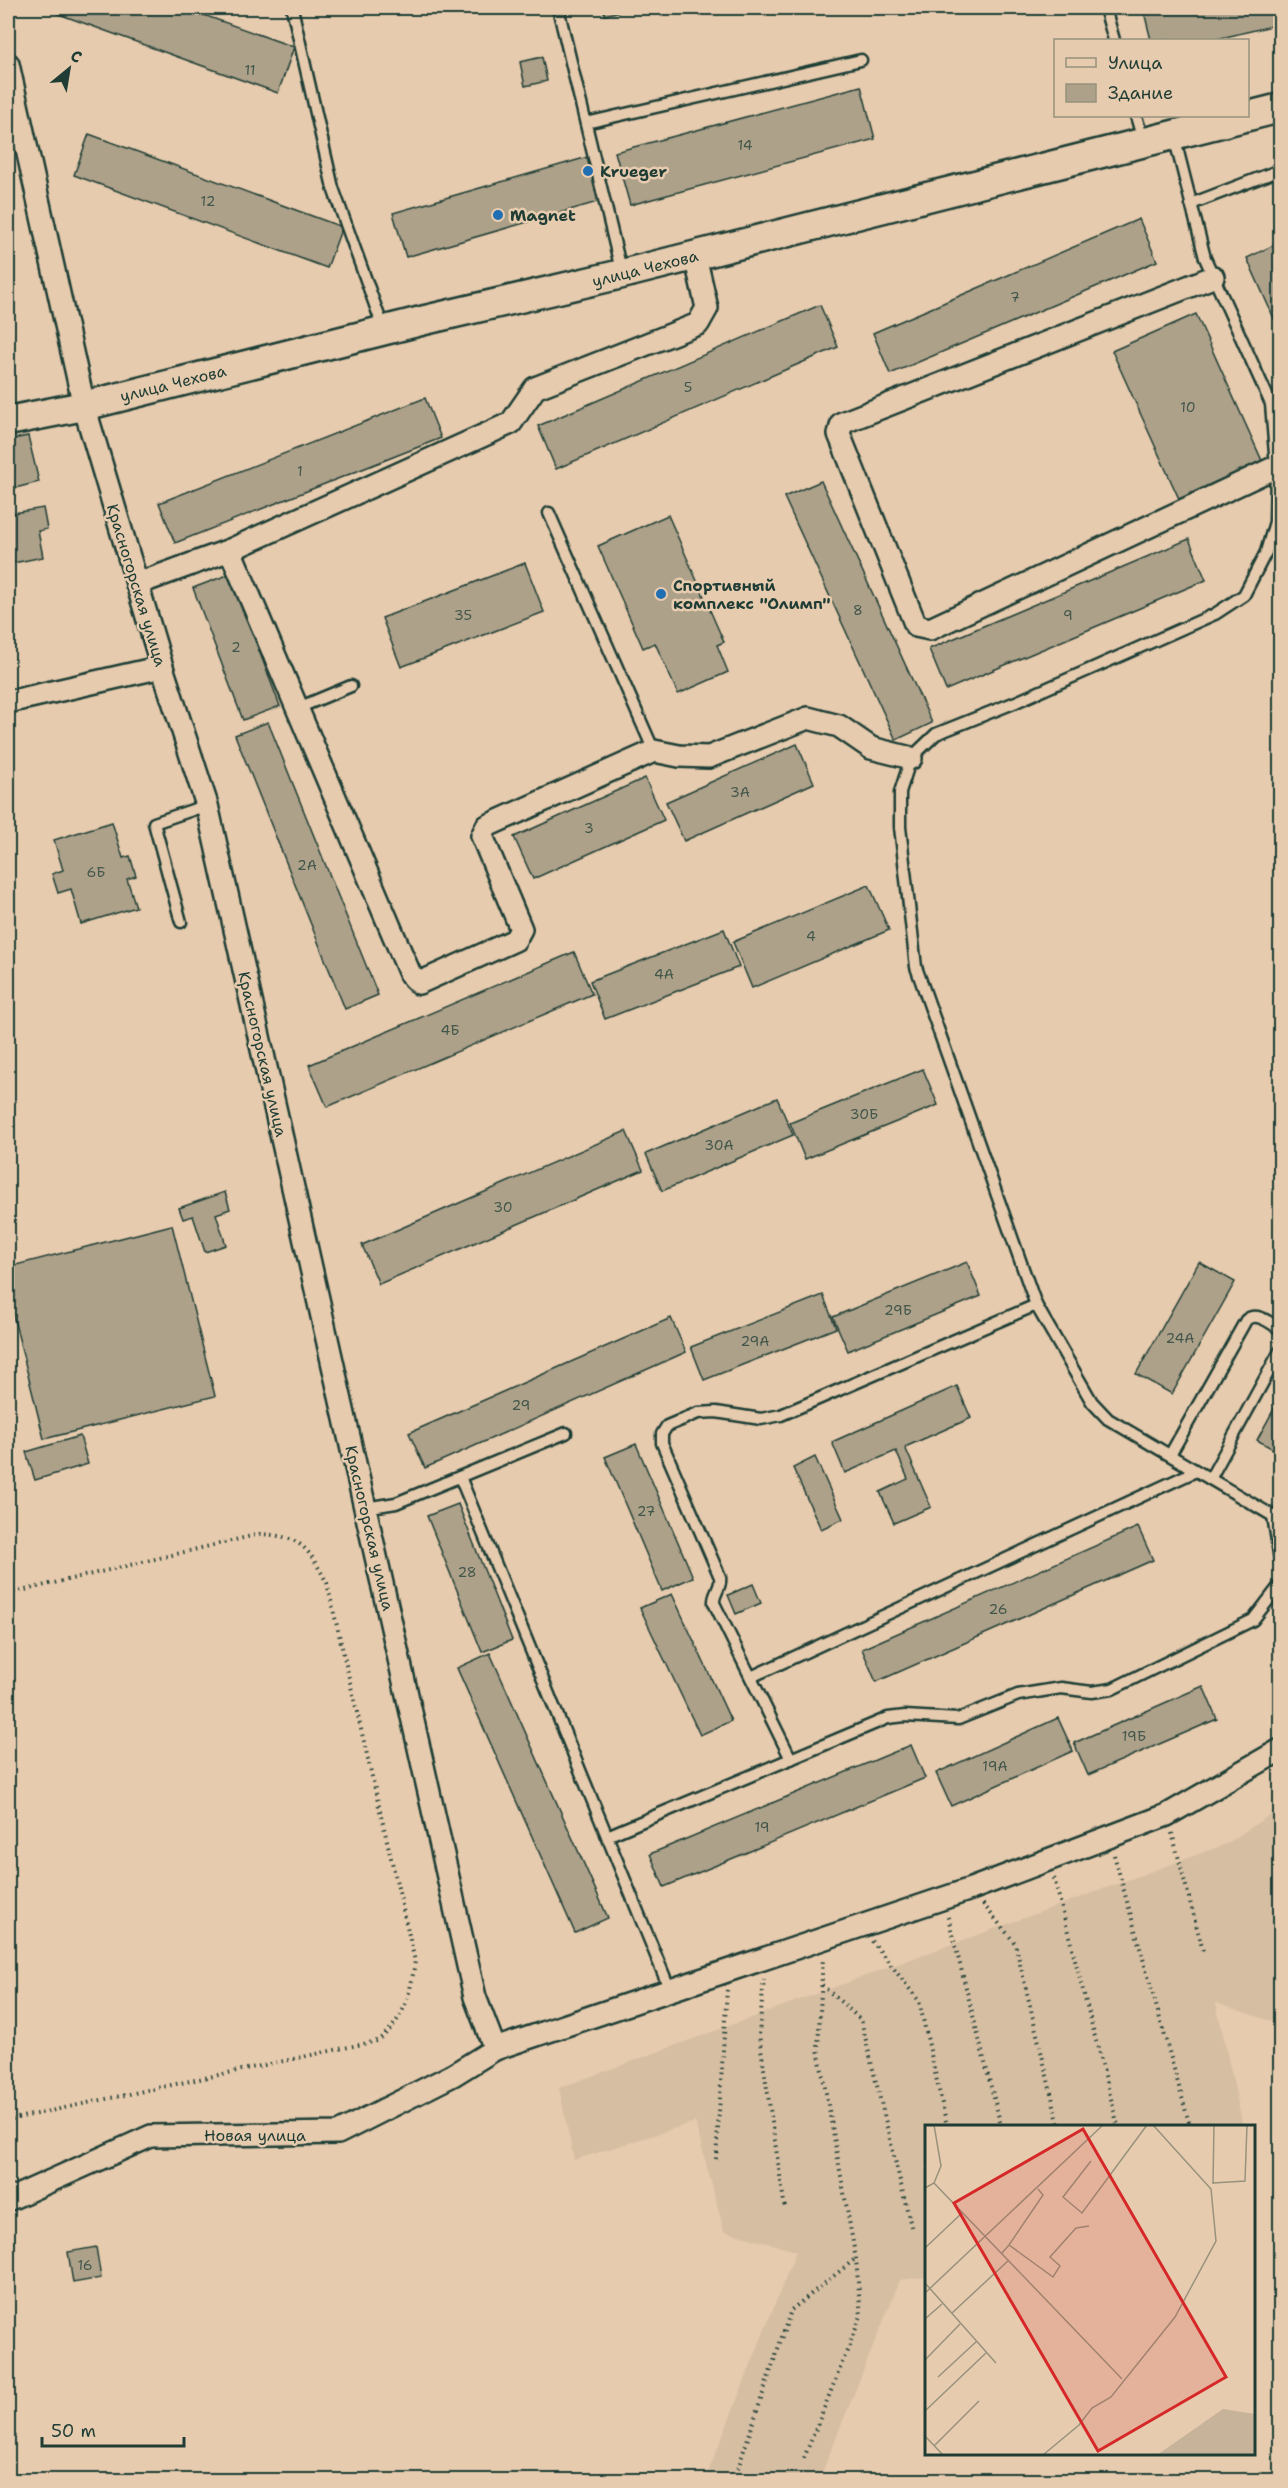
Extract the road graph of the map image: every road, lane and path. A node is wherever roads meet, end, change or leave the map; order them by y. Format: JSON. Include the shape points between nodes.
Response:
{"nodes":[{"id":1,"x":291,"y":8,"type":"edge"},
{"id":2,"x":558,"y":8,"type":"edge"},
{"id":3,"x":1105,"y":8,"type":"edge"},
{"id":4,"x":1114,"y":39,"type":"edge"},
{"id":5,"x":861,"y":60,"type":"dead end"},
{"id":6,"x":8,"y":64,"type":"edge"},
{"id":7,"x":12,"y":106,"type":"edge"},
{"id":8,"x":1281,"y":108,"type":"edge"},
{"id":9,"x":1249,"y":116,"type":"edge"},
{"id":10,"x":1136,"y":117,"type":"edge"},
{"id":11,"x":1247,"y":117,"type":"edge"},
{"id":12,"x":586,"y":123,"type":"junction"},
{"id":13,"x":1174,"y":136,"type":"junction"},
{"id":14,"x":1144,"y":143,"type":"junction"},
{"id":15,"x":1281,"y":170,"type":"edge"},
{"id":16,"x":1191,"y":204,"type":"junction"},
{"id":17,"x":695,"y":256,"type":"junction"},
{"id":18,"x":622,"y":274,"type":"junction"},
{"id":19,"x":1213,"y":277,"type":"junction"},
{"id":20,"x":384,"y":330,"type":"junction"},
{"id":21,"x":84,"y":405,"type":"junction"},
{"id":22,"x":8,"y":421,"type":"edge"},
{"id":23,"x":1279,"y":466,"type":"edge"},
{"id":24,"x":549,"y":513,"type":"dead end"},
{"id":25,"x":1278,"y":524,"type":"edge"},
{"id":26,"x":230,"y":550,"type":"junction"},
{"id":27,"x":137,"y":584,"type":"junction"},
{"id":28,"x":162,"y":667,"type":"junction"},
{"id":29,"x":351,"y":686,"type":"dead end"},
{"id":30,"x":8,"y":702,"type":"edge"},
{"id":31,"x":298,"y":708,"type":"junction"},
{"id":32,"x":654,"y":751,"type":"junction"},
{"id":33,"x":911,"y":758,"type":"junction"},
{"id":34,"x":207,"y":805,"type":"junction"},
{"id":35,"x":181,"y":922,"type":"dead end"},
{"id":36,"x":1036,"y":1305,"type":"junction"},
{"id":37,"x":1281,"y":1329,"type":"edge"},
{"id":38,"x":1281,"y":1351,"type":"edge"},
{"id":39,"x":566,"y":1433,"type":"dead end"},
{"id":40,"x":1170,"y":1455,"type":"junction"},
{"id":41,"x":1196,"y":1471,"type":"junction"},
{"id":42,"x":460,"y":1477,"type":"junction"},
{"id":43,"x":1209,"y":1479,"type":"junction"},
{"id":44,"x":365,"y":1508,"type":"junction"},
{"id":45,"x":1277,"y":1518,"type":"edge"},
{"id":46,"x":1281,"y":1560,"type":"edge"},
{"id":47,"x":1281,"y":1585,"type":"edge"},
{"id":48,"x":8,"y":1594,"type":"edge"},
{"id":49,"x":751,"y":1677,"type":"junction"},
{"id":50,"x":1281,"y":1750,"type":"edge"},
{"id":51,"x":791,"y":1759,"type":"junction"},
{"id":52,"x":1167,"y":1815,"type":"junction"},
{"id":53,"x":607,"y":1836,"type":"junction"},
{"id":54,"x":1109,"y":1837,"type":"junction"},
{"id":55,"x":1049,"y":1860,"type":"junction"},
{"id":56,"x":971,"y":1889,"type":"junction"},
{"id":57,"x":944,"y":1899,"type":"junction"},
{"id":58,"x":861,"y":1926,"type":"junction"},
{"id":59,"x":824,"y":1938,"type":"junction"},
{"id":60,"x":1203,"y":1951,"type":"dead end"},
{"id":61,"x":766,"y":1958,"type":"junction"},
{"id":62,"x":728,"y":1970,"type":"junction"},
{"id":63,"x":821,"y":1985,"type":"junction"},
{"id":64,"x":670,"y":1990,"type":"junction"},
{"id":65,"x":495,"y":2049,"type":"junction"},
{"id":66,"x":8,"y":2120,"type":"edge"},
{"id":67,"x":947,"y":2125,"type":"edge"},
{"id":68,"x":1000,"y":2125,"type":"edge"},
{"id":69,"x":1059,"y":2125,"type":"edge"},
{"id":70,"x":1117,"y":2125,"type":"edge"},
{"id":71,"x":1189,"y":2125,"type":"edge"},
{"id":72,"x":716,"y":2159,"type":"dead end"},
{"id":73,"x":8,"y":2200,"type":"edge"},
{"id":74,"x":785,"y":2209,"type":"dead end"},
{"id":75,"x":912,"y":2230,"type":"dead end"},
{"id":76,"x":856,"y":2259,"type":"junction"},
{"id":77,"x":804,"y":2458,"type":"dead end"},
{"id":78,"x":734,"y":2481,"type":"edge"}],
"edges":[{"from":1,"to":20,"type":"lane","via":[[333,188]]},
{"from":2,"to":12,"type":"lane"},
{"from":3,"to":4,"type":"lane"},
{"from":5,"to":12,"type":"lane"},
{"from":6,"to":7,"type":"street","name":"Красногорская улица"},
{"from":7,"to":21,"type":"street","name":"Красногорская улица"},
{"from":8,"to":9,"type":"street","name":"улица Чехова"},
{"from":10,"to":14,"type":"lane"},
{"from":11,"to":13,"type":"street","name":"улица Чехова"},
{"from":12,"to":18,"type":"lane"},
{"from":13,"to":14,"type":"street","name":"улица Чехова"},
{"from":13,"to":16,"type":"lane"},
{"from":14,"to":17,"type":"street","name":"улица Чехова"},
{"from":15,"to":16,"type":"lane"},
{"from":16,"to":19,"type":"lane"},
{"from":17,"to":18,"type":"street","name":"улица Чехова"},
{"from":17,"to":26,"type":"street","via":[[707,308],[698,324],[535,388],[511,423]]},
{"from":18,"to":20,"type":"street","name":"улица Чехова"},
{"from":19,"to":23,"type":"lane","via":[[1271,404]]},
{"from":19,"to":23,"type":"street","via":[[842,423],[838,434],[916,626],[930,629]]},
{"from":20,"to":21,"type":"street","name":"улица Чехова"},
{"from":21,"to":22,"type":"street","name":"улица Чехова"},
{"from":21,"to":27,"type":"street","name":"Красногорская улица"},
{"from":23,"to":25,"type":"lane"},
{"from":24,"to":32,"type":"lane"},
{"from":25,"to":33,"type":"lane","via":[[1244,595],[1215,614],[936,734]]},
{"from":26,"to":27,"type":"street"},
{"from":26,"to":31,"type":"street"},
{"from":27,"to":28,"type":"street","name":"Красногорская улица"},
{"from":28,"to":30,"type":"street"},
{"from":28,"to":34,"type":"street","name":"Красногорская улица"},
{"from":29,"to":31,"type":"lane"},
{"from":31,"to":32,"type":"street","via":[[410,974],[419,983],[515,940],[521,929],[482,836],[487,826]]},
{"from":32,"to":33,"type":"street","via":[[709,757],[808,718],[839,726],[871,748]]},
{"from":33,"to":36,"type":"lane","via":[[900,792],[900,827],[916,967]]},
{"from":34,"to":35,"type":"lane","via":[[153,823]]},
{"from":34,"to":44,"type":"street","name":"Красногорская улица"},
{"from":36,"to":40,"type":"lane","via":[[1092,1402],[1108,1419]]},
{"from":36,"to":49,"type":"lane","via":[[772,1419],[706,1412],[667,1426],[662,1443],[720,1577],[714,1603]]},
{"from":37,"to":40,"type":"lane","via":[[1259,1317],[1246,1320]]},
{"from":38,"to":43,"type":"lane"},
{"from":39,"to":42,"type":"lane"},
{"from":40,"to":41,"type":"lane"},
{"from":41,"to":43,"type":"lane"},
{"from":41,"to":49,"type":"lane"},
{"from":42,"to":44,"type":"lane","via":[[396,1503]]},
{"from":42,"to":53,"type":"lane"},
{"from":43,"to":45,"type":"lane"},
{"from":44,"to":65,"type":"street","name":"Красногорская улица","via":[[476,1997]]},
{"from":45,"to":46,"type":"lane"},
{"from":47,"to":51,"type":"lane","via":[[1253,1620],[1112,1689],[1102,1692],[1061,1688],[1018,1695],[958,1719],[896,1716]]},
{"from":48,"to":66,"type":"path","via":[[260,1534],[279,1535],[302,1543],[327,1583],[415,1961],[411,1993],[395,2028],[377,2042]]},
{"from":49,"to":51,"type":"lane"},
{"from":50,"to":52,"type":"street","name":"Новая улица"},
{"from":51,"to":53,"type":"lane"},
{"from":52,"to":54,"type":"street","name":"Новая улица"},
{"from":52,"to":60,"type":"path"},
{"from":53,"to":64,"type":"lane"},
{"from":54,"to":55,"type":"street","name":"Новая улица"},
{"from":54,"to":71,"type":"path"},
{"from":55,"to":56,"type":"street","name":"Новая улица"},
{"from":55,"to":70,"type":"path"},
{"from":56,"to":57,"type":"street","name":"Новая улица"},
{"from":56,"to":69,"type":"path","via":[[1015,1943]]},
{"from":57,"to":58,"type":"street","name":"Новая улица"},
{"from":57,"to":68,"type":"path"},
{"from":58,"to":59,"type":"street","name":"Новая улица"},
{"from":58,"to":67,"type":"path","via":[[919,2001]]},
{"from":59,"to":61,"type":"street","name":"Новая улица"},
{"from":59,"to":63,"type":"path"},
{"from":61,"to":62,"type":"street","name":"Новая улица"},
{"from":61,"to":74,"type":"path","via":[[759,2035]]},
{"from":62,"to":64,"type":"street","name":"Новая улица"},
{"from":62,"to":72,"type":"path"},
{"from":63,"to":75,"type":"path","via":[[861,2020]]},
{"from":63,"to":76,"type":"path","via":[[818,2049]]},
{"from":64,"to":65,"type":"street","name":"Новая улица"},
{"from":65,"to":73,"type":"street","name":"Новая улица","via":[[453,2075],[338,2133],[151,2136]]},
{"from":76,"to":77,"type":"path","via":[[861,2316]]},
{"from":76,"to":78,"type":"path","via":[[791,2310]]}]}
